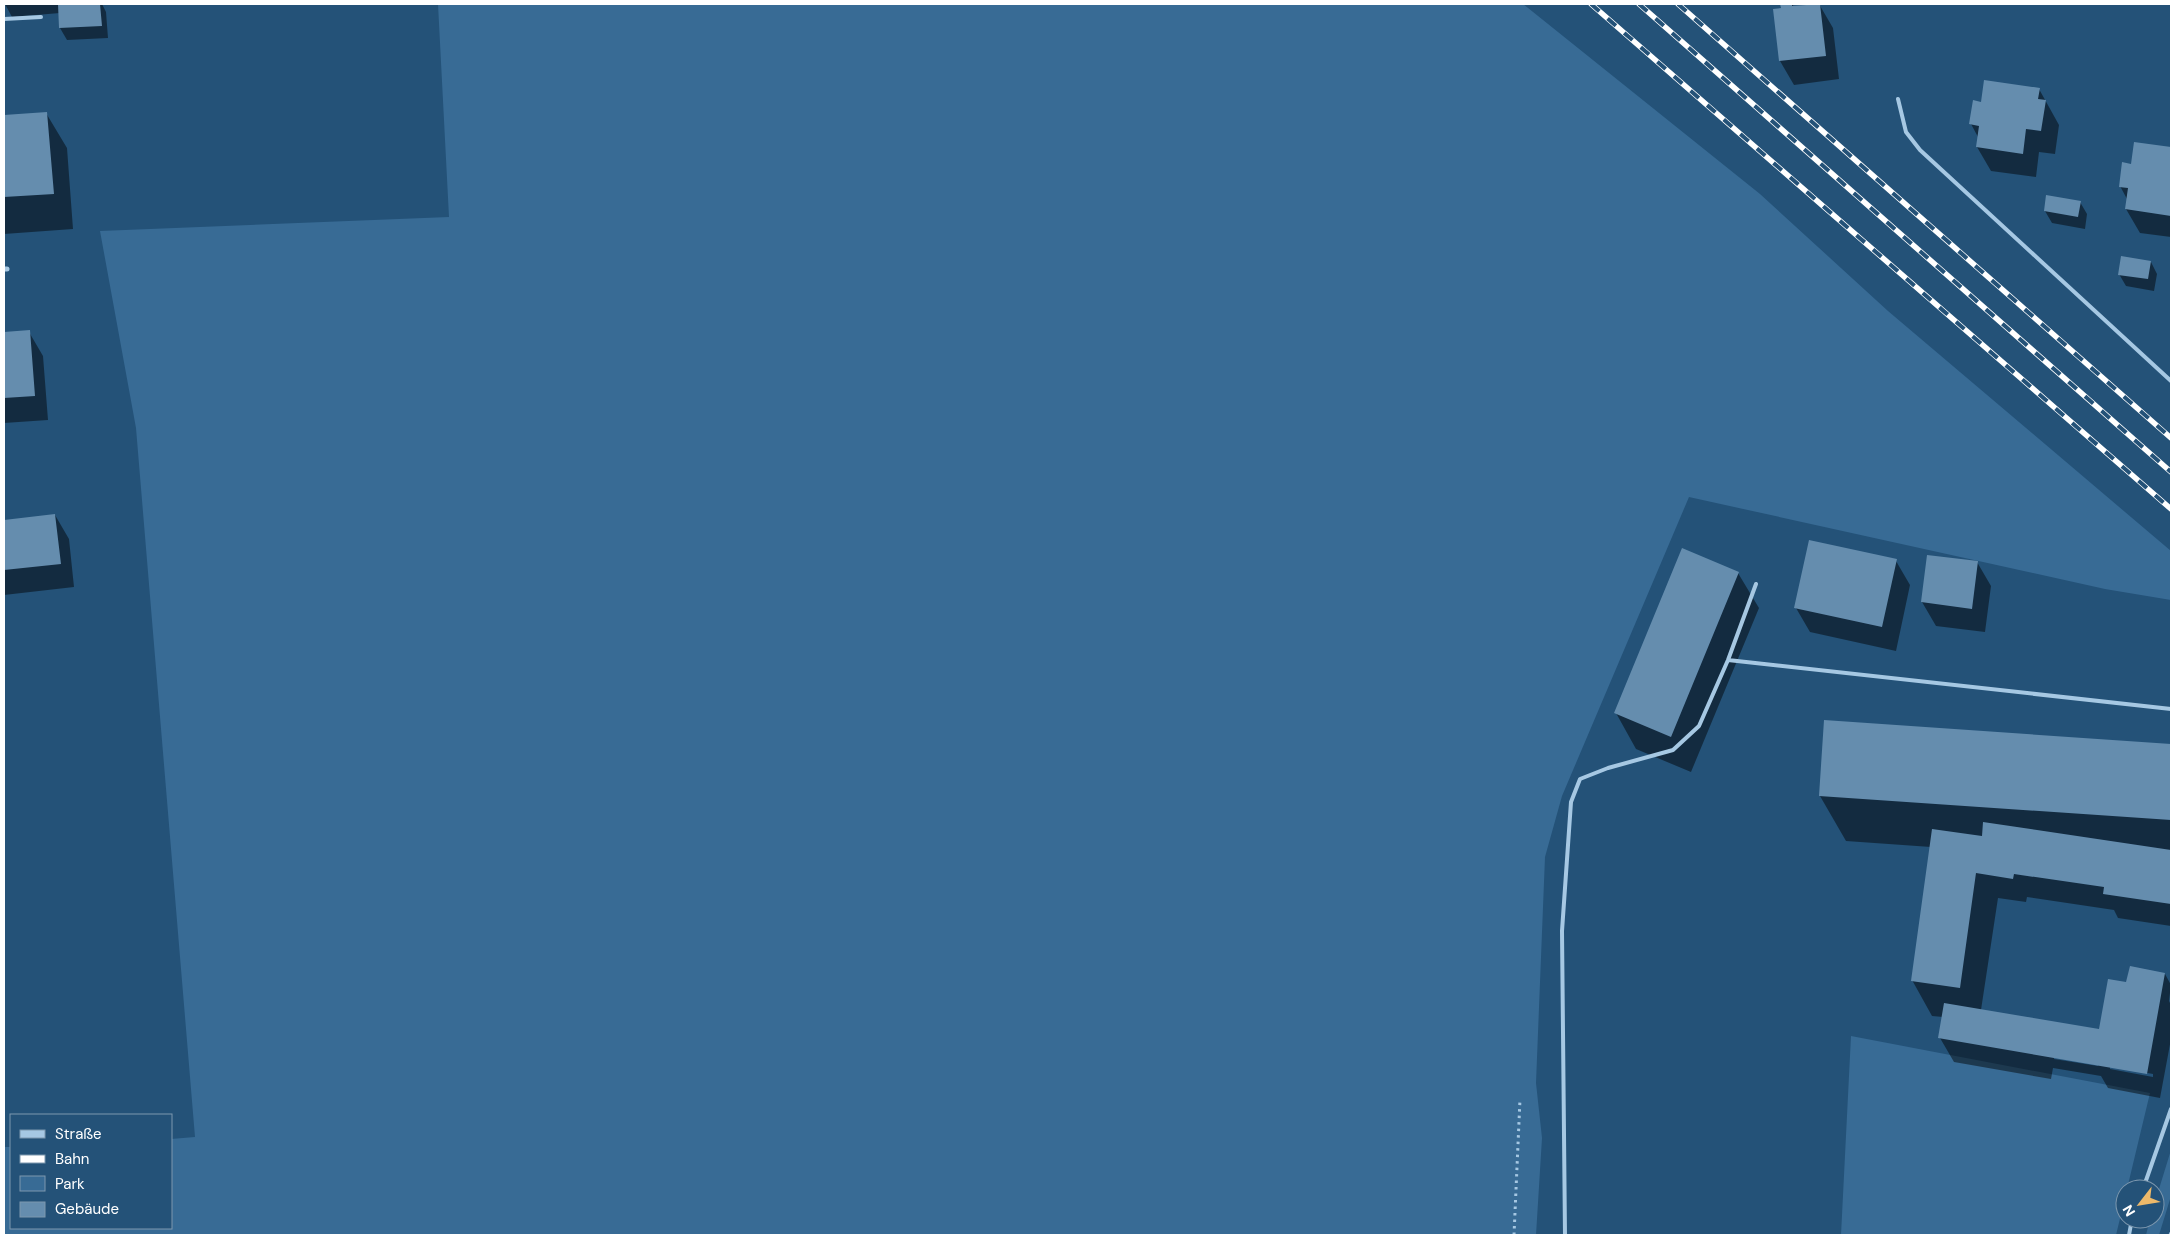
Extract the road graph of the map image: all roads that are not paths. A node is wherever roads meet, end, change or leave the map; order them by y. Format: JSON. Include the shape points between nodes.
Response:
{"nodes":[{"id":1,"x":41,"y":17,"type":"dead end"},
{"id":2,"x":4,"y":19,"type":"edge"},
{"id":3,"x":1898,"y":99,"type":"dead end"},
{"id":4,"x":2171,"y":381,"type":"edge"},
{"id":5,"x":1756,"y":584,"type":"dead end"},
{"id":6,"x":1728,"y":660,"type":"junction"},
{"id":7,"x":2171,"y":710,"type":"edge"},
{"id":8,"x":2171,"y":1109,"type":"edge"},
{"id":9,"x":2146,"y":1179,"type":"edge"},
{"id":10,"x":1565,"y":1235,"type":"edge"}],
"edges":[{"from":1,"to":2,"type":"lane"},
{"from":3,"to":4,"type":"lane","via":[[1906,132],[1920,150]]},
{"from":5,"to":6,"type":"lane"},
{"from":6,"to":7,"type":"lane"},
{"from":6,"to":10,"type":"lane","via":[[1699,726],[1673,750],[1580,779],[1571,802],[1562,931]]},
{"from":8,"to":9,"type":"lane"}]}
